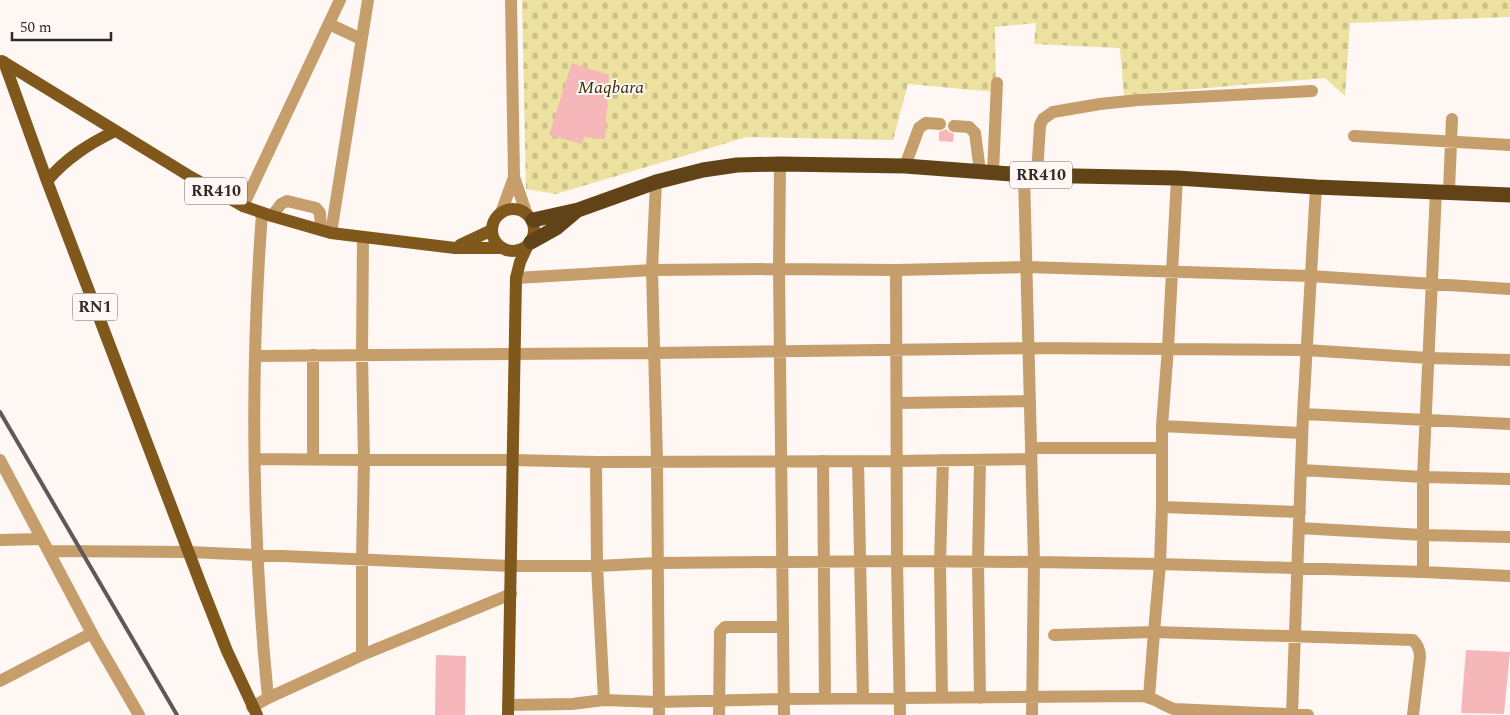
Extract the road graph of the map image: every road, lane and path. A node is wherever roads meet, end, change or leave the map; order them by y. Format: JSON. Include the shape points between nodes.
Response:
{"nodes":[{"id":1,"x":340,"y":0,"type":"edge"},
{"id":2,"x":368,"y":0,"type":"edge"},
{"id":3,"x":511,"y":0,"type":"edge"},
{"id":4,"x":329,"y":24,"type":"junction"},
{"id":5,"x":361,"y":39,"type":"junction"},
{"id":6,"x":4,"y":68,"type":"edge"},
{"id":7,"x":997,"y":83,"type":"dead end"},
{"id":8,"x":1312,"y":91,"type":"dead end"},
{"id":9,"x":1452,"y":119,"type":"dead end"},
{"id":10,"x":940,"y":124,"type":"dead end"},
{"id":11,"x":954,"y":126,"type":"dead end"},
{"id":12,"x":115,"y":131,"type":"junction"},
{"id":13,"x":1354,"y":136,"type":"dead end"},
{"id":14,"x":1451,"y":141,"type":"junction"},
{"id":15,"x":1510,"y":145,"type":"edge"},
{"id":16,"x":780,"y":164,"type":"junction"},
{"id":17,"x":905,"y":166,"type":"junction"},
{"id":18,"x":986,"y":172,"type":"junction"},
{"id":19,"x":1031,"y":175,"type":"junction"},
{"id":20,"x":514,"y":176,"type":"junction"},
{"id":21,"x":1178,"y":178,"type":"junction"},
{"id":22,"x":47,"y":180,"type":"junction"},
{"id":23,"x":656,"y":182,"type":"junction"},
{"id":24,"x":1316,"y":187,"type":"junction"},
{"id":25,"x":1442,"y":191,"type":"junction"},
{"id":26,"x":1510,"y":195,"type":"edge"},
{"id":27,"x":244,"y":206,"type":"junction"},
{"id":28,"x":578,"y":210,"type":"junction"},
{"id":29,"x":501,"y":213,"type":"junction"},
{"id":30,"x":267,"y":215,"type":"junction"},
{"id":31,"x":529,"y":216,"type":"junction"},
{"id":32,"x":492,"y":230,"type":"junction"},
{"id":33,"x":326,"y":232,"type":"junction"},
{"id":34,"x":363,"y":238,"type":"junction"},
{"id":35,"x":529,"y":245,"type":"junction"},
{"id":36,"x":455,"y":248,"type":"junction"},
{"id":37,"x":504,"y":249,"type":"junction"},
{"id":38,"x":1026,"y":268,"type":"junction"},
{"id":39,"x":779,"y":269,"type":"junction"},
{"id":40,"x":652,"y":270,"type":"junction"},
{"id":41,"x":896,"y":270,"type":"junction"},
{"id":42,"x":1172,"y":272,"type":"junction"},
{"id":43,"x":1310,"y":276,"type":"junction"},
{"id":44,"x":516,"y":278,"type":"junction"},
{"id":45,"x":1431,"y":283,"type":"junction"},
{"id":46,"x":1510,"y":289,"type":"edge"},
{"id":47,"x":1028,"y":348,"type":"junction"},
{"id":48,"x":1168,"y":348,"type":"junction"},
{"id":49,"x":897,"y":350,"type":"junction"},
{"id":50,"x":1306,"y":350,"type":"junction"},
{"id":51,"x":780,"y":351,"type":"junction"},
{"id":52,"x":654,"y":353,"type":"junction"},
{"id":53,"x":514,"y":354,"type":"junction"},
{"id":54,"x":362,"y":355,"type":"junction"},
{"id":55,"x":255,"y":356,"type":"junction"},
{"id":56,"x":312,"y":356,"type":"junction"},
{"id":57,"x":1428,"y":358,"type":"junction"},
{"id":58,"x":1510,"y":360,"type":"edge"},
{"id":59,"x":1030,"y":401,"type":"junction"},
{"id":60,"x":897,"y":403,"type":"junction"},
{"id":61,"x":1303,"y":414,"type":"junction"},
{"id":62,"x":1425,"y":420,"type":"junction"},
{"id":63,"x":1510,"y":424,"type":"edge"},
{"id":64,"x":1162,"y":426,"type":"junction"},
{"id":65,"x":1302,"y":433,"type":"junction"},
{"id":66,"x":1162,"y":448,"type":"junction"},
{"id":67,"x":1031,"y":454,"type":"junction"},
{"id":68,"x":255,"y":458,"type":"junction"},
{"id":69,"x":0,"y":460,"type":"edge"},
{"id":70,"x":313,"y":460,"type":"junction"},
{"id":71,"x":364,"y":460,"type":"junction"},
{"id":72,"x":512,"y":460,"type":"junction"},
{"id":73,"x":943,"y":460,"type":"junction"},
{"id":74,"x":980,"y":460,"type":"junction"},
{"id":75,"x":657,"y":461,"type":"junction"},
{"id":76,"x":781,"y":461,"type":"junction"},
{"id":77,"x":823,"y":461,"type":"junction"},
{"id":78,"x":858,"y":461,"type":"junction"},
{"id":79,"x":896,"y":461,"type":"junction"},
{"id":80,"x":596,"y":462,"type":"junction"},
{"id":81,"x":1301,"y":470,"type":"junction"},
{"id":82,"x":1423,"y":477,"type":"junction"},
{"id":83,"x":1510,"y":479,"type":"edge"},
{"id":84,"x":1162,"y":507,"type":"junction"},
{"id":85,"x":1300,"y":512,"type":"junction"},
{"id":86,"x":1299,"y":528,"type":"junction"},
{"id":87,"x":1423,"y":535,"type":"junction"},
{"id":88,"x":1510,"y":537,"type":"edge"},
{"id":89,"x":0,"y":540,"type":"edge"},
{"id":90,"x":46,"y":545,"type":"junction"},
{"id":91,"x":189,"y":552,"type":"junction"},
{"id":92,"x":257,"y":556,"type":"junction"},
{"id":93,"x":362,"y":560,"type":"junction"},
{"id":94,"x":897,"y":561,"type":"junction"},
{"id":95,"x":824,"y":562,"type":"junction"},
{"id":96,"x":860,"y":562,"type":"junction"},
{"id":97,"x":1034,"y":562,"type":"junction"},
{"id":98,"x":657,"y":563,"type":"junction"},
{"id":99,"x":781,"y":563,"type":"junction"},
{"id":100,"x":940,"y":563,"type":"junction"},
{"id":101,"x":978,"y":563,"type":"junction"},
{"id":102,"x":1160,"y":564,"type":"junction"},
{"id":103,"x":511,"y":566,"type":"junction"},
{"id":104,"x":597,"y":566,"type":"junction"},
{"id":105,"x":1298,"y":568,"type":"junction"},
{"id":106,"x":1423,"y":572,"type":"junction"},
{"id":107,"x":1510,"y":576,"type":"edge"},
{"id":108,"x":511,"y":594,"type":"junction"},
{"id":109,"x":783,"y":627,"type":"junction"},
{"id":110,"x":1154,"y":632,"type":"junction"},
{"id":111,"x":92,"y":633,"type":"junction"},
{"id":112,"x":1054,"y":635,"type":"dead end"},
{"id":113,"x":1295,"y":636,"type":"junction"},
{"id":114,"x":362,"y":655,"type":"junction"},
{"id":115,"x":0,"y":681,"type":"edge"},
{"id":116,"x":1149,"y":697,"type":"junction"},
{"id":117,"x":268,"y":698,"type":"junction"},
{"id":118,"x":825,"y":698,"type":"junction"},
{"id":119,"x":863,"y":698,"type":"junction"},
{"id":120,"x":900,"y":698,"type":"junction"},
{"id":121,"x":942,"y":698,"type":"junction"},
{"id":122,"x":980,"y":698,"type":"junction"},
{"id":123,"x":1032,"y":698,"type":"junction"},
{"id":124,"x":784,"y":699,"type":"junction"},
{"id":125,"x":604,"y":700,"type":"junction"},
{"id":126,"x":719,"y":700,"type":"junction"},
{"id":127,"x":658,"y":708,"type":"edge"},
{"id":128,"x":508,"y":710,"type":"edge"},
{"id":129,"x":573,"y":710,"type":"edge"},
{"id":130,"x":254,"y":711,"type":"edge"},
{"id":131,"x":1166,"y":711,"type":"edge"},
{"id":132,"x":1287,"y":714,"type":"edge"},
{"id":133,"x":139,"y":715,"type":"edge"},
{"id":134,"x":719,"y":715,"type":"edge"},
{"id":135,"x":784,"y":715,"type":"edge"},
{"id":136,"x":900,"y":715,"type":"edge"},
{"id":137,"x":1032,"y":715,"type":"edge"},
{"id":138,"x":1308,"y":715,"type":"edge"},
{"id":139,"x":1413,"y":715,"type":"edge"}],
"edges":[{"from":1,"to":4,"type":"street"},
{"from":2,"to":5,"type":"street"},
{"from":3,"to":20,"type":"street"},
{"from":4,"to":5,"type":"street"},
{"from":4,"to":27,"type":"street"},
{"from":5,"to":33,"type":"street"},
{"from":6,"to":12,"type":"main road","number":"RR410"},
{"from":6,"to":22,"type":"main road","number":"RN1"},
{"from":7,"to":18,"type":"street"},
{"from":8,"to":19,"type":"street","via":[[1138,100],[1053,112],[1040,125]]},
{"from":9,"to":14,"type":"street"},
{"from":10,"to":17,"type":"street","via":[[926,123],[919,128]]},
{"from":11,"to":18,"type":"street","via":[[969,127],[975,133]]},
{"from":12,"to":22,"type":"main road","via":[[75,155]]},
{"from":12,"to":27,"type":"main road","number":"RR410"},
{"from":13,"to":14,"type":"street"},
{"from":14,"to":15,"type":"street"},
{"from":14,"to":25,"type":"street"},
{"from":16,"to":17,"type":"highway","number":"RR410"},
{"from":16,"to":23,"type":"highway","number":"RR410","via":[[720,167]]},
{"from":16,"to":39,"type":"street"},
{"from":17,"to":18,"type":"highway","number":"RR410"},
{"from":18,"to":19,"type":"highway","number":"RR410"},
{"from":19,"to":21,"type":"highway","number":"RR410"},
{"from":19,"to":38,"type":"street"},
{"from":20,"to":29,"type":"street"},
{"from":20,"to":31,"type":"street"},
{"from":21,"to":24,"type":"highway","number":"RR410"},
{"from":21,"to":42,"type":"street"},
{"from":22,"to":91,"type":"main road","number":"RN1"},
{"from":23,"to":28,"type":"highway","number":"RR410"},
{"from":23,"to":40,"type":"street"},
{"from":24,"to":25,"type":"highway","number":"RR410"},
{"from":24,"to":43,"type":"street"},
{"from":25,"to":26,"type":"highway","number":"RR410"},
{"from":25,"to":45,"type":"street"},
{"from":27,"to":30,"type":"main road","number":"RR410"},
{"from":28,"to":31,"type":"highway","number":"RR410"},
{"from":28,"to":35,"type":"highway","number":"RR410"},
{"from":29,"to":31,"type":"main road","number":"RR410","via":[[513,209]]},
{"from":29,"to":32,"type":"main road","via":[[496,217]]},
{"from":30,"to":33,"type":"main road","number":"RR410"},
{"from":30,"to":33,"type":"street","via":[[287,201],[316,208]]},
{"from":30,"to":55,"type":"street","via":[[256,313]]},
{"from":31,"to":35,"type":"main road","via":[[535,232]]},
{"from":32,"to":36,"type":"main road"},
{"from":32,"to":37,"type":"main road","via":[[494,240]]},
{"from":33,"to":34,"type":"main road","number":"RR410"},
{"from":34,"to":36,"type":"main road","number":"RR410"},
{"from":34,"to":54,"type":"street"},
{"from":35,"to":37,"type":"main road","number":"RR410","via":[[521,250]]},
{"from":35,"to":44,"type":"main road"},
{"from":36,"to":37,"type":"main road","number":"RR410"},
{"from":37,"to":44,"type":"main road"},
{"from":38,"to":41,"type":"street"},
{"from":38,"to":42,"type":"street"},
{"from":38,"to":47,"type":"street"},
{"from":39,"to":40,"type":"street"},
{"from":39,"to":41,"type":"street"},
{"from":39,"to":51,"type":"street"},
{"from":40,"to":44,"type":"street"},
{"from":40,"to":52,"type":"street"},
{"from":41,"to":49,"type":"street"},
{"from":42,"to":43,"type":"street"},
{"from":42,"to":48,"type":"street"},
{"from":43,"to":45,"type":"street"},
{"from":43,"to":50,"type":"street"},
{"from":44,"to":53,"type":"main road"},
{"from":45,"to":46,"type":"street"},
{"from":45,"to":57,"type":"street"},
{"from":47,"to":48,"type":"street"},
{"from":47,"to":49,"type":"street"},
{"from":47,"to":59,"type":"street"},
{"from":48,"to":50,"type":"street"},
{"from":48,"to":64,"type":"street"},
{"from":49,"to":51,"type":"street"},
{"from":49,"to":60,"type":"street"},
{"from":50,"to":57,"type":"street"},
{"from":50,"to":61,"type":"street"},
{"from":51,"to":52,"type":"street"},
{"from":51,"to":76,"type":"street"},
{"from":52,"to":53,"type":"street"},
{"from":52,"to":75,"type":"street"},
{"from":53,"to":54,"type":"street"},
{"from":53,"to":72,"type":"main road"},
{"from":54,"to":56,"type":"street"},
{"from":54,"to":71,"type":"street"},
{"from":55,"to":56,"type":"street"},
{"from":55,"to":68,"type":"street"},
{"from":56,"to":70,"type":"street"},
{"from":57,"to":58,"type":"street"},
{"from":57,"to":62,"type":"street"},
{"from":59,"to":60,"type":"street"},
{"from":59,"to":67,"type":"street"},
{"from":60,"to":79,"type":"street"},
{"from":61,"to":62,"type":"street"},
{"from":61,"to":65,"type":"street"},
{"from":62,"to":63,"type":"street"},
{"from":62,"to":82,"type":"street"},
{"from":64,"to":65,"type":"street"},
{"from":64,"to":66,"type":"street"},
{"from":65,"to":81,"type":"street"},
{"from":66,"to":67,"type":"street"},
{"from":66,"to":84,"type":"street"},
{"from":67,"to":74,"type":"street"},
{"from":67,"to":97,"type":"street"},
{"from":68,"to":70,"type":"street"},
{"from":68,"to":92,"type":"street"},
{"from":69,"to":90,"type":"street"},
{"from":70,"to":71,"type":"street"},
{"from":71,"to":72,"type":"street"},
{"from":71,"to":93,"type":"street"},
{"from":72,"to":80,"type":"street"},
{"from":72,"to":103,"type":"main road"},
{"from":73,"to":74,"type":"street"},
{"from":73,"to":79,"type":"street"},
{"from":73,"to":100,"type":"street"},
{"from":74,"to":101,"type":"street"},
{"from":75,"to":76,"type":"street"},
{"from":75,"to":80,"type":"street"},
{"from":75,"to":98,"type":"street"},
{"from":76,"to":77,"type":"street"},
{"from":76,"to":99,"type":"street"},
{"from":77,"to":78,"type":"street"},
{"from":77,"to":95,"type":"street"},
{"from":78,"to":79,"type":"street"},
{"from":78,"to":96,"type":"street"},
{"from":79,"to":94,"type":"street"},
{"from":80,"to":104,"type":"street"},
{"from":81,"to":82,"type":"street"},
{"from":81,"to":85,"type":"street"},
{"from":82,"to":83,"type":"street"},
{"from":82,"to":87,"type":"street"},
{"from":84,"to":85,"type":"street"},
{"from":84,"to":102,"type":"street"},
{"from":85,"to":86,"type":"street"},
{"from":86,"to":87,"type":"street"},
{"from":86,"to":105,"type":"street"},
{"from":87,"to":88,"type":"street"},
{"from":87,"to":106,"type":"street"},
{"from":89,"to":90,"type":"street"},
{"from":90,"to":91,"type":"street"},
{"from":90,"to":111,"type":"street"},
{"from":91,"to":92,"type":"street"},
{"from":91,"to":130,"type":"main road","number":"RN1"},
{"from":92,"to":93,"type":"street"},
{"from":92,"to":117,"type":"street"},
{"from":93,"to":103,"type":"street"},
{"from":93,"to":114,"type":"street"},
{"from":94,"to":96,"type":"street"},
{"from":94,"to":100,"type":"street"},
{"from":94,"to":120,"type":"street"},
{"from":95,"to":96,"type":"street"},
{"from":95,"to":99,"type":"street"},
{"from":95,"to":118,"type":"street"},
{"from":96,"to":119,"type":"street"},
{"from":97,"to":101,"type":"street"},
{"from":97,"to":102,"type":"street"},
{"from":97,"to":123,"type":"street"},
{"from":98,"to":99,"type":"street"},
{"from":98,"to":104,"type":"street"},
{"from":98,"to":127,"type":"street"},
{"from":99,"to":109,"type":"street"},
{"from":100,"to":101,"type":"street"},
{"from":100,"to":121,"type":"street"},
{"from":101,"to":122,"type":"street"},
{"from":102,"to":105,"type":"street"},
{"from":102,"to":110,"type":"street"},
{"from":103,"to":104,"type":"street"},
{"from":103,"to":108,"type":"main road"},
{"from":104,"to":125,"type":"street"},
{"from":105,"to":106,"type":"street"},
{"from":105,"to":113,"type":"street"},
{"from":106,"to":107,"type":"street"},
{"from":108,"to":114,"type":"street"},
{"from":108,"to":128,"type":"main road"},
{"from":109,"to":124,"type":"street"},
{"from":109,"to":126,"type":"street","via":[[726,627],[720,632]]},
{"from":110,"to":112,"type":"street"},
{"from":110,"to":113,"type":"street"},
{"from":110,"to":116,"type":"street"},
{"from":111,"to":115,"type":"street"},
{"from":111,"to":133,"type":"street"},
{"from":113,"to":132,"type":"street"},
{"from":113,"to":139,"type":"street","via":[[1413,640],[1420,651]]},
{"from":114,"to":117,"type":"street"},
{"from":116,"to":123,"type":"street"},
{"from":116,"to":131,"type":"street","via":[[1156,699]]},
{"from":117,"to":130,"type":"street"},
{"from":118,"to":119,"type":"street"},
{"from":118,"to":124,"type":"street"},
{"from":119,"to":120,"type":"street"},
{"from":120,"to":121,"type":"street"},
{"from":120,"to":136,"type":"street"},
{"from":121,"to":122,"type":"street"},
{"from":122,"to":123,"type":"street"},
{"from":123,"to":137,"type":"street"},
{"from":124,"to":126,"type":"street"},
{"from":124,"to":135,"type":"street"},
{"from":125,"to":127,"type":"street"},
{"from":125,"to":129,"type":"street"},
{"from":126,"to":127,"type":"street"},
{"from":126,"to":134,"type":"street"},
{"from":128,"to":129,"type":"street"},
{"from":131,"to":132,"type":"street"},
{"from":132,"to":138,"type":"street"}]}
